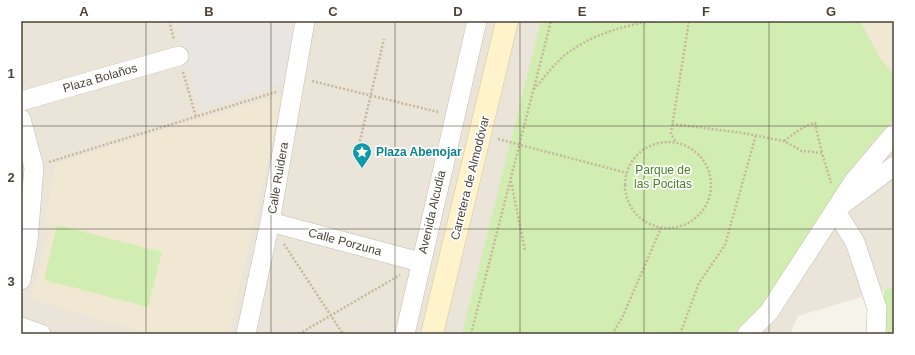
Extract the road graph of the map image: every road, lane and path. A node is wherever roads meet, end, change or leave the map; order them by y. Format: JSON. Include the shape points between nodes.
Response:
{"nodes":[{"id":1,"x":305,"y":21,"type":"edge"},
{"id":2,"x":477,"y":21,"type":"edge"},
{"id":3,"x":508,"y":21,"type":"edge"},
{"id":4,"x":551,"y":21,"type":"edge"},
{"id":5,"x":649,"y":21,"type":"edge"},
{"id":6,"x":689,"y":21,"type":"edge"},
{"id":7,"x":384,"y":39,"type":"dead end"},
{"id":8,"x":179,"y":56,"type":"dead end"},
{"id":9,"x":295,"y":82,"type":"junction"},
{"id":10,"x":533,"y":90,"type":"junction"},
{"id":11,"x":370,"y":96,"type":"junction"},
{"id":12,"x":21,"y":101,"type":"edge"},
{"id":13,"x":455,"y":116,"type":"junction"},
{"id":14,"x":21,"y":119,"type":"edge"},
{"id":15,"x":672,"y":124,"type":"junction"},
{"id":16,"x":481,"y":134,"type":"junction"},
{"id":17,"x":894,"y":134,"type":"edge"},
{"id":18,"x":756,"y":135,"type":"junction"},
{"id":19,"x":675,"y":141,"type":"junction"},
{"id":20,"x":784,"y":141,"type":"junction"},
{"id":21,"x":520,"y":145,"type":"junction"},
{"id":22,"x":358,"y":149,"type":"dead end"},
{"id":23,"x":822,"y":153,"type":"junction"},
{"id":24,"x":894,"y":166,"type":"edge"},
{"id":25,"x":34,"y":167,"type":"junction"},
{"id":26,"x":627,"y":173,"type":"junction"},
{"id":27,"x":511,"y":179,"type":"junction"},
{"id":28,"x":835,"y":210,"type":"junction"},
{"id":29,"x":270,"y":222,"type":"junction"},
{"id":30,"x":661,"y":228,"type":"junction"},
{"id":31,"x":24,"y":240,"type":"edge"},
{"id":32,"x":525,"y":251,"type":"dead end"},
{"id":33,"x":420,"y":262,"type":"junction"},
{"id":34,"x":21,"y":280,"type":"edge"},
{"id":35,"x":770,"y":312,"type":"junction"},
{"id":36,"x":331,"y":317,"type":"junction"},
{"id":37,"x":21,"y":327,"type":"edge"},
{"id":38,"x":40,"y":334,"type":"edge"},
{"id":39,"x":246,"y":334,"type":"edge"},
{"id":40,"x":300,"y":334,"type":"edge"},
{"id":41,"x":343,"y":334,"type":"edge"},
{"id":42,"x":405,"y":334,"type":"edge"},
{"id":43,"x":432,"y":334,"type":"edge"},
{"id":44,"x":471,"y":334,"type":"edge"},
{"id":45,"x":612,"y":334,"type":"edge"},
{"id":46,"x":680,"y":334,"type":"edge"},
{"id":47,"x":747,"y":334,"type":"edge"},
{"id":48,"x":762,"y":334,"type":"edge"},
{"id":49,"x":876,"y":334,"type":"edge"}],
"edges":[{"from":1,"to":9,"type":"street","name":"Calle Ruidera"},
{"from":2,"to":13,"type":"street","name":"Avenida Alcudia"},
{"from":3,"to":16,"type":"main road","name":"Carretera de Almodóvar"},
{"from":4,"to":10,"type":"path"},
{"from":5,"to":10,"type":"path","via":[[619,27],[594,37],[565,56]]},
{"from":6,"to":15,"type":"path"},
{"from":7,"to":11,"type":"path"},
{"from":8,"to":12,"type":"street","name":"Plaza Bolaños"},
{"from":9,"to":11,"type":"path"},
{"from":9,"to":25,"type":"path"},
{"from":9,"to":29,"type":"street","name":"Calle Ruidera"},
{"from":10,"to":21,"type":"path"},
{"from":11,"to":13,"type":"path"},
{"from":11,"to":22,"type":"path"},
{"from":13,"to":33,"type":"street","name":"Avenida Alcudia"},
{"from":14,"to":25,"type":"street"},
{"from":15,"to":18,"type":"path"},
{"from":15,"to":19,"type":"path","via":[[671,133]]},
{"from":16,"to":21,"type":"path"},
{"from":16,"to":43,"type":"main road","name":"Carretera de Almodóvar"},
{"from":17,"to":28,"type":"street","via":[[854,181]]},
{"from":18,"to":20,"type":"path"},
{"from":18,"to":46,"type":"path","via":[[725,245],[699,283]]},
{"from":19,"to":26,"type":"path","via":[[659,142],[645,147],[633,159]]},
{"from":19,"to":30,"type":"path","via":[[692,148],[707,164],[712,179],[711,194],[700,215],[693,221],[679,227]]},
{"from":20,"to":23,"type":"path","via":[[802,151]]},
{"from":20,"to":23,"type":"path","via":[[796,134],[803,125],[814,123]]},
{"from":21,"to":26,"type":"path"},
{"from":21,"to":27,"type":"path"},
{"from":23,"to":28,"type":"path"},
{"from":24,"to":28,"type":"street"},
{"from":25,"to":31,"type":"street"},
{"from":26,"to":30,"type":"path","via":[[625,190],[630,204],[640,217]]},
{"from":27,"to":32,"type":"path"},
{"from":27,"to":44,"type":"path"},
{"from":28,"to":35,"type":"street"},
{"from":28,"to":49,"type":"street","via":[[858,249],[877,308]]},
{"from":29,"to":33,"type":"street","name":"Calle Porzuna"},
{"from":29,"to":36,"type":"path"},
{"from":29,"to":39,"type":"street","name":"Calle Ruidera"},
{"from":30,"to":45,"type":"path","via":[[622,318]]},
{"from":31,"to":34,"type":"street"},
{"from":33,"to":36,"type":"path"},
{"from":33,"to":42,"type":"street","name":"Avenida Alcudia"},
{"from":35,"to":47,"type":"street"},
{"from":35,"to":48,"type":"street"},
{"from":36,"to":40,"type":"path"},
{"from":36,"to":41,"type":"path"},
{"from":37,"to":38,"type":"street"}]}
